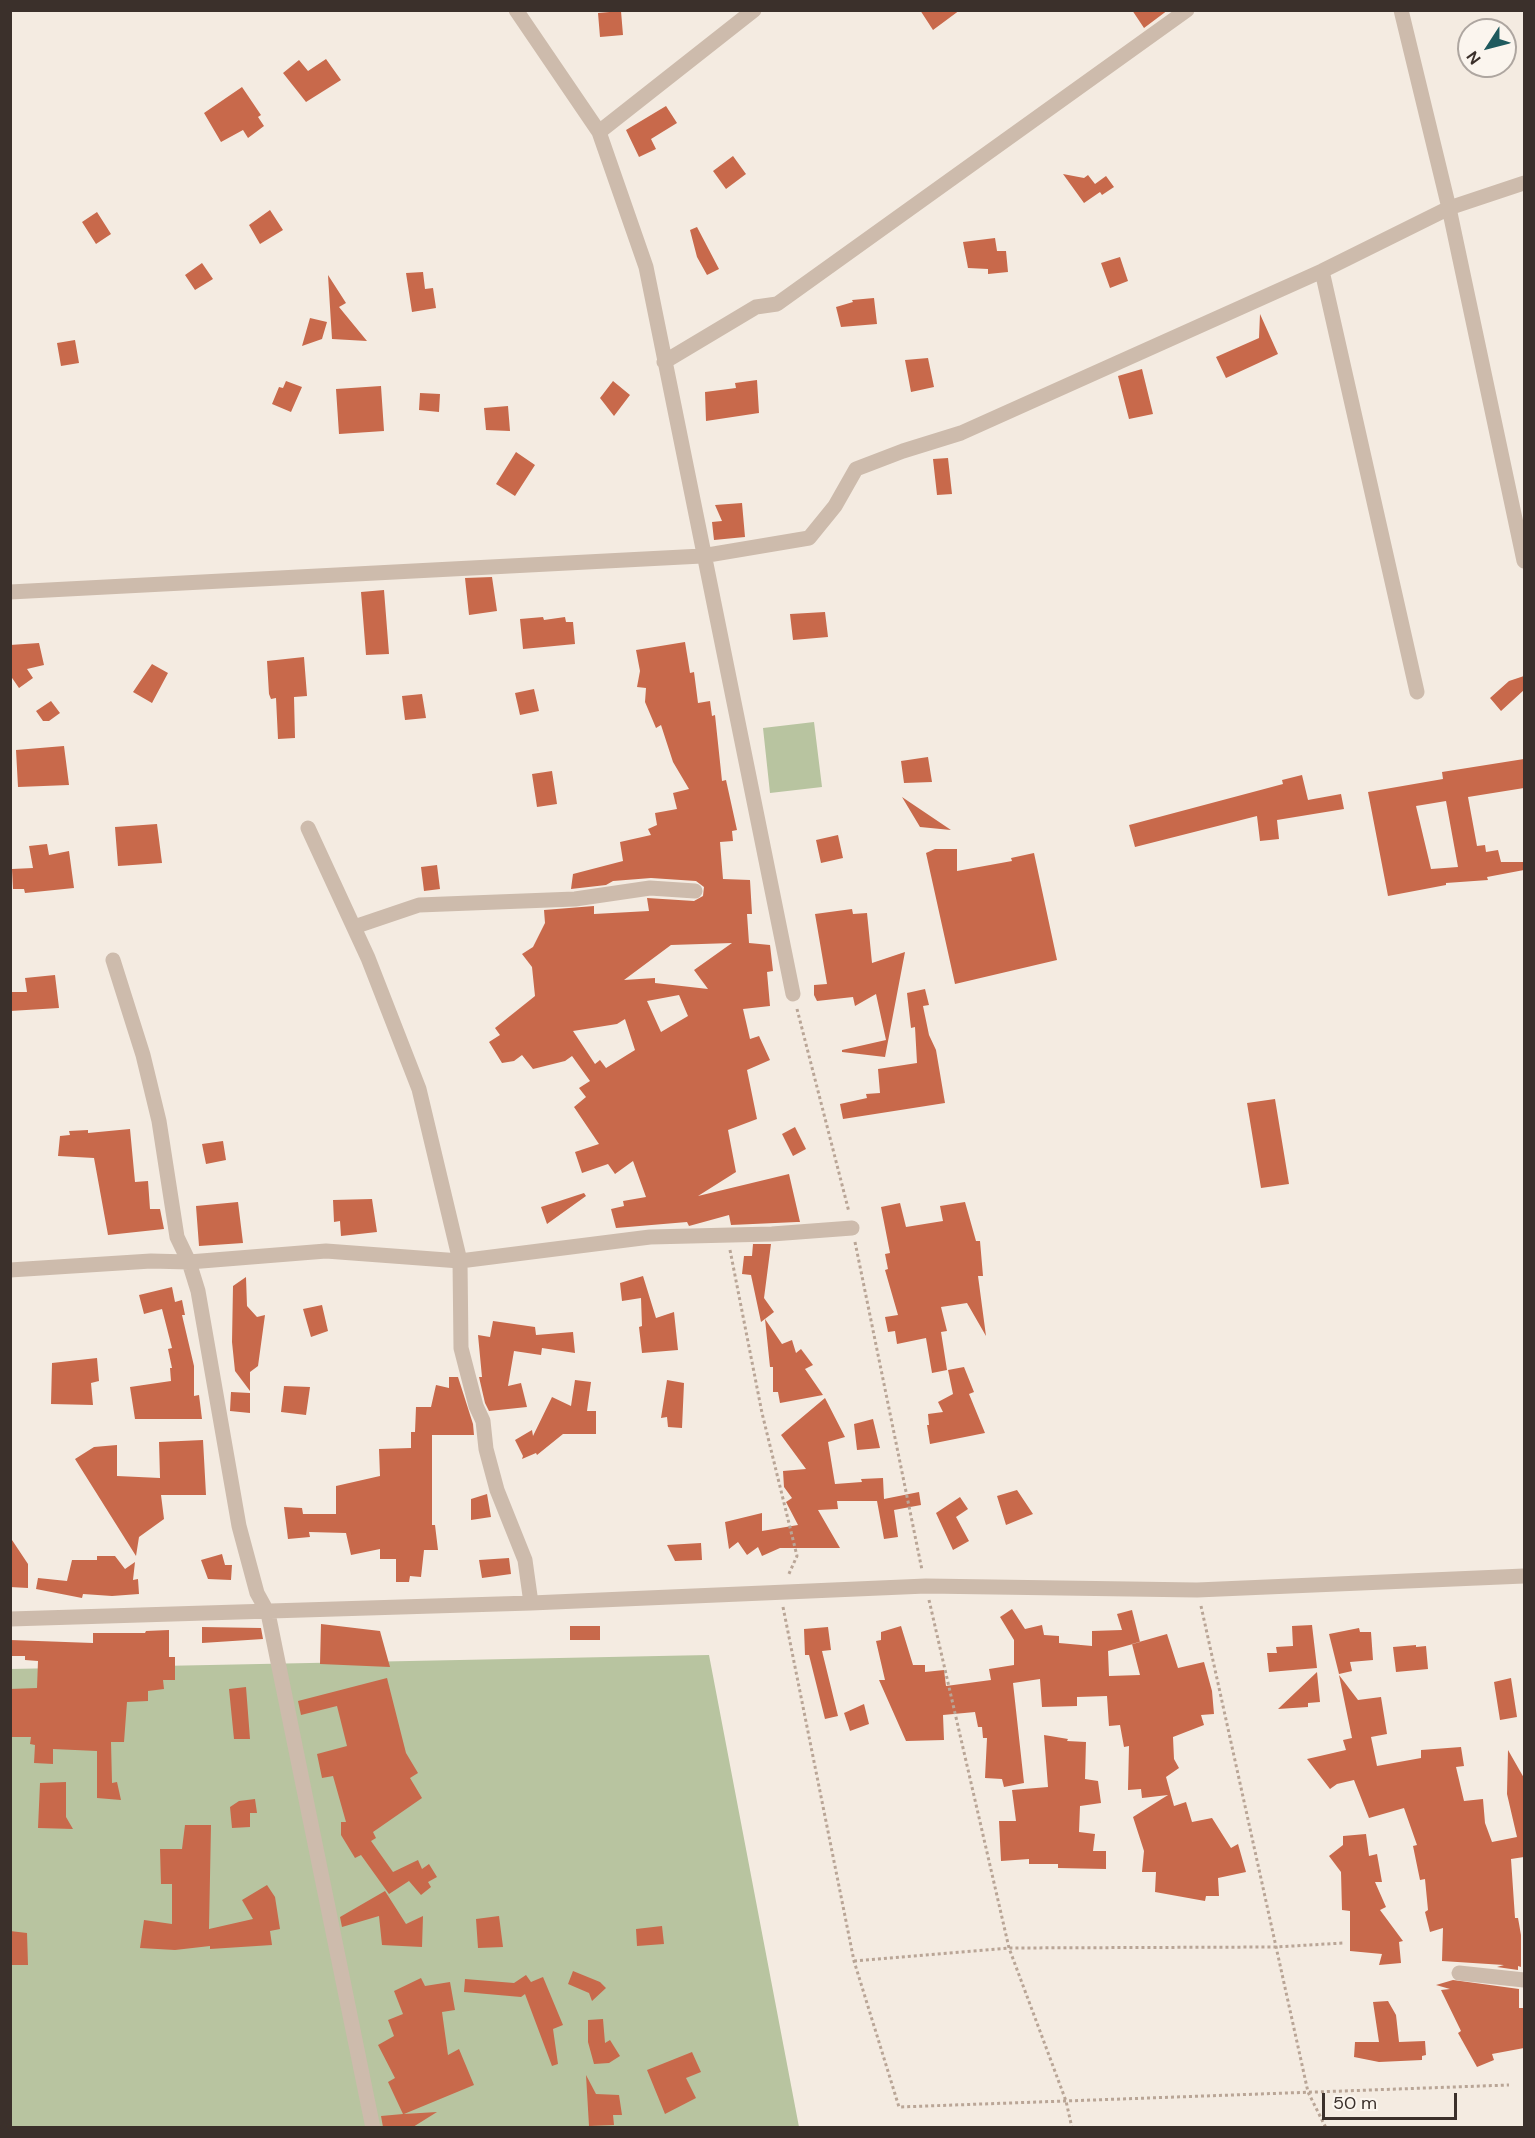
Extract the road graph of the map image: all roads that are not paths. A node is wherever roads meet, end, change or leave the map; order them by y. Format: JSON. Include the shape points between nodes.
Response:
{"nodes":[{"id":1,"x":516,"y":10,"type":"edge"},
{"id":2,"x":754,"y":10,"type":"edge"},
{"id":3,"x":1187,"y":10,"type":"edge"},
{"id":4,"x":1401,"y":10,"type":"edge"},
{"id":5,"x":599,"y":132,"type":"junction"},
{"id":6,"x":1524,"y":183,"type":"edge"},
{"id":7,"x":1449,"y":208,"type":"junction"},
{"id":8,"x":1322,"y":271,"type":"junction"},
{"id":9,"x":664,"y":362,"type":"junction"},
{"id":10,"x":702,"y":556,"type":"junction"},
{"id":11,"x":1524,"y":561,"type":"edge"},
{"id":12,"x":10,"y":592,"type":"edge"},
{"id":13,"x":1417,"y":692,"type":"dead end"},
{"id":14,"x":308,"y":828,"type":"dead end"},
{"id":15,"x":695,"y":891,"type":"dead end"},
{"id":16,"x":354,"y":927,"type":"junction"},
{"id":17,"x":113,"y":960,"type":"dead end"},
{"id":18,"x":793,"y":994,"type":"road end"},
{"id":19,"x":852,"y":1228,"type":"road end"},
{"id":20,"x":460,"y":1261,"type":"junction"},
{"id":21,"x":189,"y":1262,"type":"junction"},
{"id":22,"x":10,"y":1270,"type":"edge"},
{"id":23,"x":1524,"y":1576,"type":"edge"},
{"id":24,"x":531,"y":1603,"type":"junction"},
{"id":25,"x":268,"y":1613,"type":"junction"},
{"id":26,"x":10,"y":1619,"type":"edge"},
{"id":27,"x":1459,"y":1973,"type":"dead end"},
{"id":28,"x":1524,"y":1980,"type":"edge"},
{"id":29,"x":373,"y":2127,"type":"edge"}],
"edges":[{"from":1,"to":5,"type":"street"},
{"from":2,"to":5,"type":"street"},
{"from":3,"to":9,"type":"street","via":[[777,304],[756,307]]},
{"from":4,"to":7,"type":"street"},
{"from":5,"to":9,"type":"street","via":[[646,267]]},
{"from":6,"to":7,"type":"street"},
{"from":7,"to":8,"type":"street"},
{"from":7,"to":11,"type":"street"},
{"from":8,"to":10,"type":"street","via":[[961,433],[856,469],[835,506],[809,538]]},
{"from":8,"to":13,"type":"street"},
{"from":9,"to":10,"type":"street"},
{"from":10,"to":12,"type":"street"},
{"from":10,"to":18,"type":"street"},
{"from":14,"to":16,"type":"street"},
{"from":15,"to":16,"type":"street","via":[[650,888],[575,899],[419,905]]},
{"from":16,"to":20,"type":"street","via":[[419,1089]]},
{"from":17,"to":21,"type":"street","via":[[159,1121],[177,1237]]},
{"from":19,"to":20,"type":"street","via":[[650,1237]]},
{"from":20,"to":21,"type":"street","via":[[319,1251]]},
{"from":20,"to":24,"type":"street","via":[[461,1348],[483,1421],[497,1490],[525,1560]]},
{"from":21,"to":22,"type":"street"},
{"from":21,"to":25,"type":"street","via":[[198,1292],[239,1526],[257,1593]]},
{"from":23,"to":24,"type":"street","via":[[1197,1590],[926,1586]]},
{"from":24,"to":25,"type":"street"},
{"from":25,"to":26,"type":"street"},
{"from":25,"to":29,"type":"street"},
{"from":27,"to":28,"type":"street"}]}
